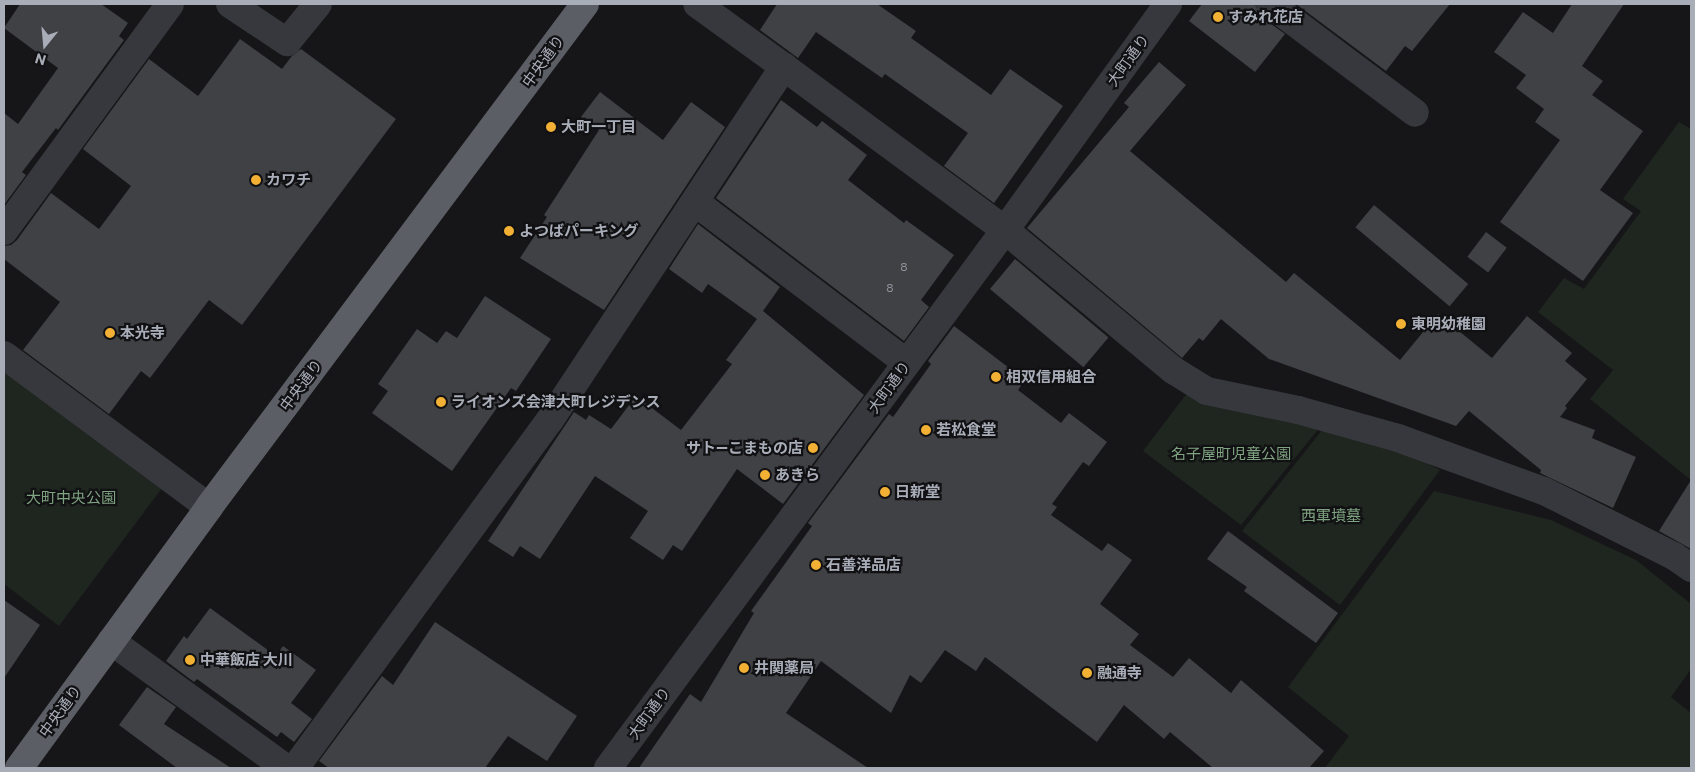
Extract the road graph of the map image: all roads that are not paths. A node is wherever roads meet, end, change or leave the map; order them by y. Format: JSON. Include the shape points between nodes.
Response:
{"nodes":[{"id":1,"x":170,"y":4,"type":"edge"},
{"id":2,"x":230,"y":4,"type":"edge"},
{"id":3,"x":318,"y":4,"type":"edge"},
{"id":4,"x":585,"y":4,"type":"edge"},
{"id":5,"x":697,"y":4,"type":"edge"},
{"id":6,"x":1168,"y":4,"type":"edge"},
{"id":7,"x":1270,"y":4,"type":"edge"},
{"id":8,"x":784,"y":67,"type":"junction"},
{"id":9,"x":1415,"y":113,"type":"dead end"},
{"id":10,"x":695,"y":202,"type":"junction"},
{"id":11,"x":1005,"y":230,"type":"junction"},
{"id":12,"x":4,"y":231,"type":"edge"},
{"id":13,"x":4,"y":355,"type":"edge"},
{"id":14,"x":907,"y":362,"type":"junction"},
{"id":15,"x":209,"y":507,"type":"junction"},
{"id":16,"x":1691,"y":568,"type":"edge"},
{"id":17,"x":111,"y":641,"type":"junction"},
{"id":18,"x":19,"y":768,"type":"edge"},
{"id":19,"x":286,"y":768,"type":"edge"},
{"id":20,"x":295,"y":768,"type":"edge"},
{"id":21,"x":608,"y":768,"type":"edge"}],
"edges":[{"from":1,"to":12,"type":"street"},
{"from":2,"to":3,"type":"street","via":[[287,42]]},
{"from":4,"to":15,"type":"highway","name":"中央通り"},
{"from":5,"to":8,"type":"street"},
{"from":6,"to":11,"type":"street","name":"大町通り"},
{"from":7,"to":9,"type":"street"},
{"from":8,"to":10,"type":"street"},
{"from":8,"to":11,"type":"street"},
{"from":10,"to":14,"type":"street"},
{"from":10,"to":20,"type":"street","via":[[550,420]]},
{"from":11,"to":14,"type":"street","name":"大町通り"},
{"from":11,"to":16,"type":"street","via":[[1173,370],[1207,391],[1298,410],[1398,438],[1544,491],[1674,556]]},
{"from":13,"to":15,"type":"street"},
{"from":14,"to":21,"type":"street","name":"大町通り"},
{"from":15,"to":17,"type":"highway","name":"中央通り"},
{"from":17,"to":18,"type":"highway","name":"中央通り"},
{"from":17,"to":19,"type":"street"}]}
